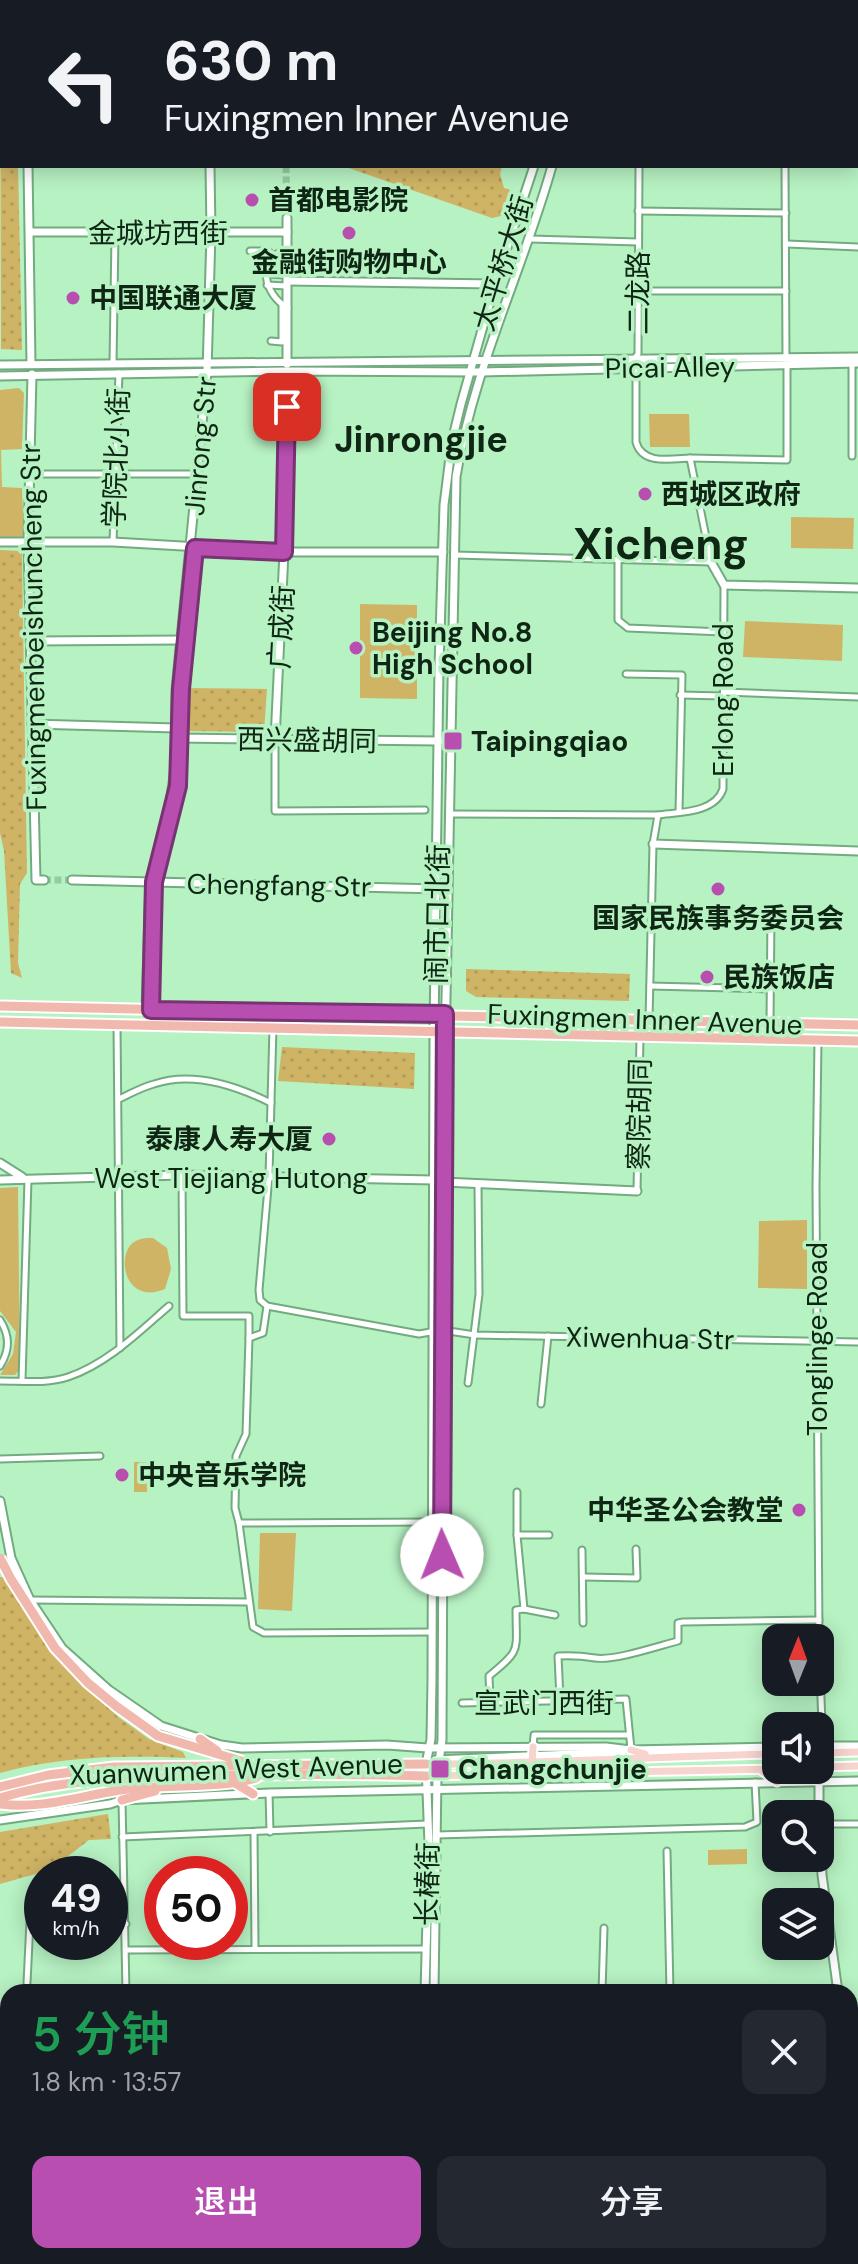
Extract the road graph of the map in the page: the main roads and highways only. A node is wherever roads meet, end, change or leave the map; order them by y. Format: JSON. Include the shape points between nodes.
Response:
{"nodes":[{"id":1,"x":28,"y":168,"type":"edge"},
{"id":2,"x":210,"y":168,"type":"edge"},
{"id":3,"x":533,"y":168,"type":"edge"},
{"id":4,"x":551,"y":168,"type":"edge"},
{"id":5,"x":287,"y":218,"type":"tunnel mouth"},
{"id":6,"x":30,"y":232,"type":"junction"},
{"id":7,"x":287,"y":232,"type":"junction"},
{"id":8,"x":214,"y":233,"type":"junction"},
{"id":9,"x":288,"y":280,"type":"junction"},
{"id":10,"x":495,"y":284,"type":"junction"},
{"id":11,"x":858,"y":357,"type":"edge"},
{"id":12,"x":473,"y":360,"type":"junction"},
{"id":13,"x":486,"y":360,"type":"junction"},
{"id":14,"x":210,"y":362,"type":"junction"},
{"id":15,"x":787,"y":362,"type":"junction"},
{"id":16,"x":31,"y":364,"type":"junction"},
{"id":17,"x":634,"y":364,"type":"junction"},
{"id":18,"x":855,"y":364,"type":"edge"},
{"id":19,"x":0,"y":365,"type":"edge"},
{"id":20,"x":287,"y":367,"type":"junction"},
{"id":21,"x":209,"y":372,"type":"junction"},
{"id":22,"x":470,"y":372,"type":"junction"},
{"id":23,"x":482,"y":372,"type":"junction"},
{"id":24,"x":32,"y":374,"type":"junction"},
{"id":25,"x":0,"y":376,"type":"edge"},
{"id":26,"x":0,"y":542,"type":"edge"},
{"id":27,"x":28,"y":542,"type":"junction"},
{"id":28,"x":193,"y":548,"type":"junction"},
{"id":29,"x":284,"y":552,"type":"junction"},
{"id":30,"x":443,"y":552,"type":"junction"},
{"id":31,"x":711,"y":562,"type":"road end"},
{"id":32,"x":858,"y":588,"type":"edge"},
{"id":33,"x":183,"y":640,"type":"junction"},
{"id":34,"x":32,"y":641,"type":"junction"},
{"id":35,"x":32,"y":724,"type":"junction"},
{"id":36,"x":176,"y":728,"type":"junction"},
{"id":37,"x":178,"y":738,"type":"junction"},
{"id":38,"x":275,"y":740,"type":"junction"},
{"id":39,"x":439,"y":741,"type":"junction"},
{"id":40,"x":438,"y":813,"type":"junction"},
{"id":41,"x":451,"y":814,"type":"junction"},
{"id":42,"x":653,"y":844,"type":"road end"},
{"id":43,"x":858,"y":851,"type":"edge"},
{"id":44,"x":40,"y":880,"type":"dead end"},
{"id":45,"x":72,"y":880,"type":"tunnel mouth"},
{"id":46,"x":152,"y":882,"type":"junction"},
{"id":47,"x":438,"y":889,"type":"junction"},
{"id":48,"x":0,"y":999,"type":"edge"},
{"id":49,"x":4,"y":1006,"type":"edge"},
{"id":50,"x":148,"y":1010,"type":"junction"},
{"id":51,"x":440,"y":1014,"type":"junction"},
{"id":52,"x":5,"y":1022,"type":"edge"},
{"id":53,"x":858,"y":1025,"type":"edge"},
{"id":54,"x":0,"y":1029,"type":"edge"},
{"id":55,"x":434,"y":1030,"type":"junction"},
{"id":56,"x":445,"y":1031,"type":"junction"},
{"id":57,"x":858,"y":1041,"type":"edge"},
{"id":58,"x":0,"y":1163,"type":"edge"},
{"id":59,"x":28,"y":1178,"type":"junction"},
{"id":60,"x":0,"y":1180,"type":"edge"},
{"id":61,"x":439,"y":1181,"type":"junction"},
{"id":62,"x":637,"y":1191,"type":"road end"},
{"id":63,"x":0,"y":1501,"type":"edge"},
{"id":64,"x":4,"y":1558,"type":"edge"},
{"id":65,"x":0,"y":1567,"type":"edge"},
{"id":66,"x":0,"y":1574,"type":"edge"},
{"id":67,"x":14,"y":1575,"type":"junction"},
{"id":68,"x":200,"y":1739,"type":"junction"},
{"id":69,"x":858,"y":1746,"type":"edge"},
{"id":70,"x":533,"y":1747,"type":"junction"},
{"id":71,"x":762,"y":1747,"type":"edge"},
{"id":72,"x":428,"y":1748,"type":"junction"},
{"id":73,"x":440,"y":1748,"type":"junction"},
{"id":74,"x":834,"y":1748,"type":"edge"},
{"id":75,"x":631,"y":1750,"type":"junction"},
{"id":76,"x":834,"y":1750,"type":"edge"},
{"id":77,"x":858,"y":1752,"type":"edge"},
{"id":78,"x":762,"y":1754,"type":"edge"},
{"id":79,"x":655,"y":1756,"type":"junction"},
{"id":80,"x":226,"y":1757,"type":"junction"},
{"id":81,"x":532,"y":1760,"type":"junction"},
{"id":82,"x":438,"y":1762,"type":"junction"},
{"id":83,"x":426,"y":1764,"type":"junction"},
{"id":84,"x":858,"y":1766,"type":"edge"},
{"id":85,"x":834,"y":1767,"type":"edge"},
{"id":86,"x":268,"y":1770,"type":"junction"},
{"id":87,"x":760,"y":1770,"type":"edge"},
{"id":88,"x":426,"y":1776,"type":"junction"},
{"id":89,"x":437,"y":1776,"type":"junction"},
{"id":90,"x":834,"y":1781,"type":"edge"},
{"id":91,"x":858,"y":1781,"type":"edge"},
{"id":92,"x":762,"y":1782,"type":"edge"},
{"id":93,"x":235,"y":1783,"type":"junction"},
{"id":94,"x":170,"y":1786,"type":"junction"},
{"id":95,"x":0,"y":1787,"type":"edge"},
{"id":96,"x":437,"y":1790,"type":"junction"},
{"id":97,"x":426,"y":1791,"type":"junction"},
{"id":98,"x":253,"y":1794,"type":"junction"},
{"id":99,"x":0,"y":1798,"type":"edge"},
{"id":100,"x":122,"y":1800,"type":"junction"},
{"id":101,"x":0,"y":1804,"type":"edge"},
{"id":102,"x":0,"y":1817,"type":"edge"},
{"id":103,"x":822,"y":1872,"type":"edge"},
{"id":104,"x":425,"y":1984,"type":"edge"},
{"id":105,"x":434,"y":1984,"type":"edge"},
{"id":106,"x":837,"y":1984,"type":"edge"}],
"edges":[{"from":1,"to":6,"type":"main road"},
{"from":2,"to":8,"type":"main road","name":"Jinrong Str"},
{"from":3,"to":10,"type":"main road","name":"太平桥大街"},
{"from":4,"to":13,"type":"main road","name":"闹市口北街"},
{"from":5,"to":7,"type":"main road","name":"广成街"},
{"from":6,"to":8,"type":"main road","name":"金城坊西街"},
{"from":6,"to":16,"type":"main road"},
{"from":7,"to":8,"type":"main road","name":"金城坊西街"},
{"from":7,"to":9,"type":"main road","name":"广成街"},
{"from":8,"to":14,"type":"main road","name":"Jinrong Str"},
{"from":9,"to":10,"type":"main road"},
{"from":9,"to":20,"type":"main road","name":"广成街"},
{"from":10,"to":12,"type":"main road","name":"太平桥大街"},
{"from":11,"to":15,"type":"main road"},
{"from":12,"to":13,"type":"main road"},
{"from":12,"to":20,"type":"main road"},
{"from":12,"to":22,"type":"main road","name":"太平桥大街"},
{"from":13,"to":17,"type":"main road"},
{"from":13,"to":23,"type":"main road","name":"闹市口北街"},
{"from":14,"to":16,"type":"main road"},
{"from":14,"to":20,"type":"main road"},
{"from":14,"to":21,"type":"main road","name":"Jinrong Str"},
{"from":15,"to":17,"type":"main road"},
{"from":15,"to":18,"type":"main road"},
{"from":16,"to":19,"type":"main road"},
{"from":17,"to":23,"type":"main road","name":"Picai Alley"},
{"from":20,"to":21,"type":"main road"},
{"from":20,"to":22,"type":"main road","name":"Picai Alley"},
{"from":20,"to":29,"type":"main road","name":"广成街"},
{"from":21,"to":24,"type":"main road"},
{"from":21,"to":28,"type":"main road"},
{"from":21,"to":28,"type":"main road","name":"Jinrong Str"},
{"from":22,"to":23,"type":"main road","name":"Picai Alley"},
{"from":22,"to":30,"type":"main road","name":"太平桥大街","via":[[448,464]]},
{"from":23,"to":41,"type":"main road","name":"闹市口北街","via":[[456,477]]},
{"from":24,"to":25,"type":"main road"},
{"from":24,"to":27,"type":"main road","name":"Fuxingmenbeishuncheng Str"},
{"from":26,"to":27,"type":"main road"},
{"from":27,"to":28,"type":"main road"},
{"from":27,"to":34,"type":"main road","name":"Fuxingmenbeishuncheng Str"},
{"from":28,"to":29,"type":"main road"},
{"from":28,"to":33,"type":"main road","name":"Jinrong Str"},
{"from":29,"to":30,"type":"main road"},
{"from":29,"to":38,"type":"main road","name":"广成街"},
{"from":30,"to":39,"type":"main road","name":"闹市口北街"},
{"from":31,"to":32,"type":"main road","via":[[724,585]]},
{"from":33,"to":34,"type":"main road"},
{"from":33,"to":36,"type":"main road","name":"Jinrong Str"},
{"from":33,"to":37,"type":"main road"},
{"from":34,"to":35,"type":"main road","name":"Fuxingmenbeishuncheng Str"},
{"from":35,"to":36,"type":"main road"},
{"from":35,"to":44,"type":"main road","name":"Fuxingmenbeishuncheng Str"},
{"from":36,"to":37,"type":"main road","name":"Jinrong Str"},
{"from":37,"to":38,"type":"main road","name":"西兴盛胡同"},
{"from":37,"to":46,"type":"main road","name":"Jinrong Str","via":[[173,789]]},
{"from":38,"to":39,"type":"main road","name":"西兴盛胡同"},
{"from":39,"to":40,"type":"main road","name":"闹市口北街"},
{"from":40,"to":41,"type":"main road"},
{"from":40,"to":47,"type":"main road","name":"闹市口北街"},
{"from":41,"to":51,"type":"main road","name":"闹市口北街"},
{"from":42,"to":43,"type":"main road"},
{"from":45,"to":46,"type":"main road","name":"Chengfang Str"},
{"from":46,"to":47,"type":"main road","name":"Chengfang Str"},
{"from":46,"to":50,"type":"main road","name":"Jinrong Str"},
{"from":47,"to":51,"type":"main road","name":"闹市口北街"},
{"from":48,"to":49,"type":"main road"},
{"from":49,"to":50,"type":"highway","name":"Fuxingmen Inner Avenue"},
{"from":50,"to":51,"type":"highway","name":"Fuxingmen Inner Avenue"},
{"from":51,"to":53,"type":"highway","name":"Fuxingmen Inner Avenue"},
{"from":51,"to":55,"type":"main road"},
{"from":51,"to":56,"type":"main road"},
{"from":52,"to":54,"type":"main road"},
{"from":52,"to":55,"type":"highway","name":"Fuxingmen Inner Avenue"},
{"from":55,"to":56,"type":"highway","name":"Fuxingmen Inner Avenue"},
{"from":55,"to":61,"type":"main road"},
{"from":56,"to":57,"type":"highway","name":"Fuxingmen Inner Avenue"},
{"from":56,"to":61,"type":"main road"},
{"from":58,"to":59,"type":"main road"},
{"from":59,"to":60,"type":"main road","name":"West Tiejiang Hutong"},
{"from":59,"to":61,"type":"main road","name":"West Tiejiang Hutong","via":[[182,1175]]},
{"from":61,"to":62,"type":"main road","name":"West Tiejiang Hutong"},
{"from":61,"to":72,"type":"main road","name":"长椿街"},
{"from":61,"to":73,"type":"main road","name":"长椿街"},
{"from":63,"to":64,"type":"main road"},
{"from":64,"to":67,"type":"highway","bridge":true},
{"from":65,"to":67,"type":"main road"},
{"from":66,"to":67,"type":"main road"},
{"from":67,"to":68,"type":"main road","name":"Xuanwumen West Avenue","via":[[62,1648],[109,1690],[161,1726]]},
{"from":67,"to":80,"type":"highway","via":[[55,1648],[102,1695],[158,1736]]},
{"from":68,"to":72,"type":"main road","name":"Xuanwumen West Avenue","via":[[242,1748]]},
{"from":68,"to":80,"type":"highway"},
{"from":69,"to":74,"type":"main road"},
{"from":70,"to":73,"type":"main road","name":"Xuanwumen West Avenue"},
{"from":70,"to":75,"type":"main road","name":"Xuanwumen West Avenue"},
{"from":70,"to":81,"type":"main road"},
{"from":71,"to":75,"type":"main road"},
{"from":72,"to":73,"type":"main road","name":"Xuanwumen West Avenue"},
{"from":72,"to":83,"type":"main road","name":"长椿街"},
{"from":73,"to":82,"type":"main road","name":"长椿街"},
{"from":75,"to":79,"type":"main road"},
{"from":75,"to":81,"type":"main road"},
{"from":76,"to":77,"type":"main road"},
{"from":78,"to":79,"type":"main road","name":"Xuanwumen West Avenue"},
{"from":79,"to":81,"type":"main road","name":"Xuanwumen West Avenue"},
{"from":80,"to":86,"type":"highway"},
{"from":81,"to":82,"type":"main road","name":"Xuanwumen West Avenue"},
{"from":82,"to":83,"type":"main road","name":"Xuanwumen West Avenue"},
{"from":82,"to":89,"type":"main road","name":"长椿街"},
{"from":83,"to":86,"type":"highway","name":"Xuanwumen West Avenue"},
{"from":83,"to":88,"type":"main road","name":"长椿街"},
{"from":84,"to":85,"type":"main road"},
{"from":86,"to":88,"type":"highway","name":"Xuanwumen West Avenue"},
{"from":86,"to":93,"type":"highway"},
{"from":86,"to":95,"type":"highway","name":"Xuanwumen West Avenue","via":[[80,1770]]},
{"from":86,"to":99,"type":"highway","name":"Xuanwumen West Avenue","via":[[113,1779]]},
{"from":87,"to":89,"type":"main road","name":"Xuanwumen West Avenue"},
{"from":88,"to":89,"type":"main road","name":"Xuanwumen West Avenue"},
{"from":88,"to":97,"type":"main road","name":"长椿街"},
{"from":89,"to":96,"type":"main road","name":"长椿街"},
{"from":90,"to":91,"type":"main road","name":"Xuanwumen West Avenue"},
{"from":92,"to":96,"type":"main road","name":"Xuanwumen West Avenue"},
{"from":93,"to":94,"type":"highway"},
{"from":93,"to":98,"type":"highway"},
{"from":94,"to":100,"type":"highway"},
{"from":94,"to":101,"type":"highway","via":[[31,1805]]},
{"from":96,"to":97,"type":"main road","name":"Xuanwumen West Avenue"},
{"from":96,"to":105,"type":"main road","name":"长椿街"},
{"from":97,"to":98,"type":"main road","name":"Xuanwumen West Avenue"},
{"from":97,"to":104,"type":"main road","name":"长椿街"},
{"from":98,"to":100,"type":"main road","name":"Xuanwumen West Avenue"},
{"from":100,"to":102,"type":"main road","name":"Xuanwumen West Avenue"},
{"from":103,"to":106,"type":"main road"}]}
